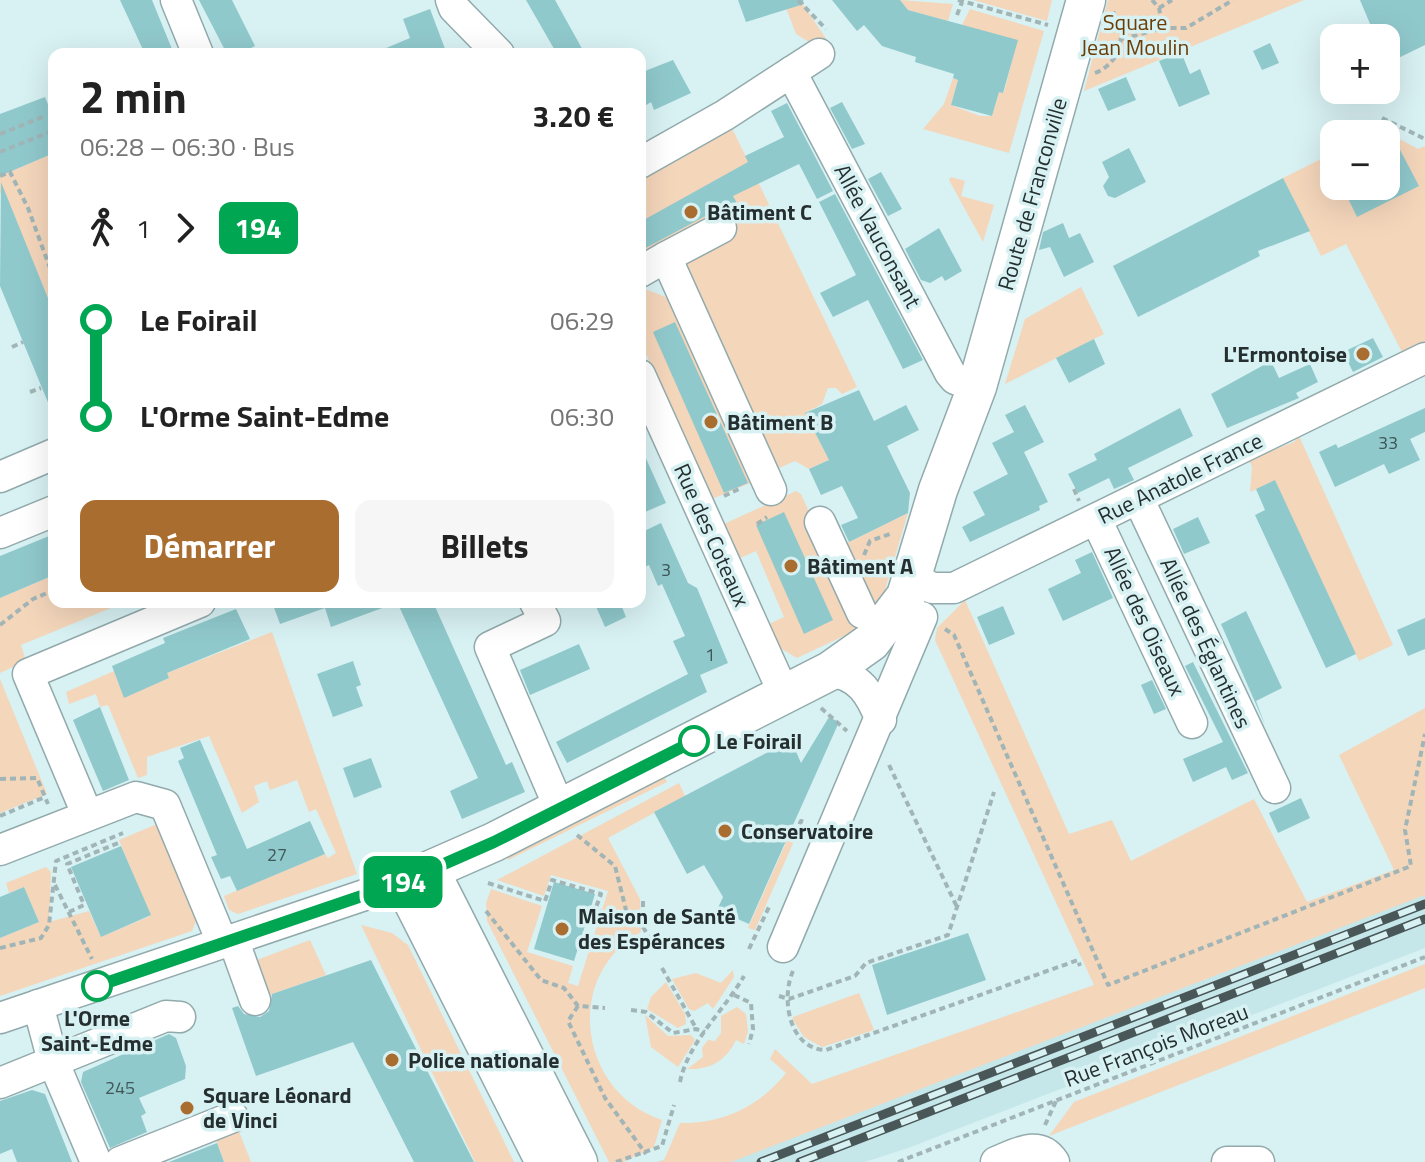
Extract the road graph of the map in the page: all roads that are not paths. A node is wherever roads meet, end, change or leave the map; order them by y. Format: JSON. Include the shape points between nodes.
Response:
{"nodes":[{"id":1,"x":176,"y":0,"type":"edge"},
{"id":2,"x":451,"y":0,"type":"edge"},
{"id":3,"x":1096,"y":3,"type":"edge"},
{"id":4,"x":824,"y":47,"type":"road end"},
{"id":5,"x":196,"y":48,"type":"edge"},
{"id":6,"x":493,"y":48,"type":"edge"},
{"id":7,"x":791,"y":72,"type":"junction"},
{"id":8,"x":646,"y":159,"type":"edge"},
{"id":9,"x":721,"y":228,"type":"dead end"},
{"id":10,"x":653,"y":264,"type":"edge"},
{"id":11,"x":1425,"y":358,"type":"edge"},
{"id":12,"x":646,"y":386,"type":"edge"},
{"id":13,"x":977,"y":387,"type":"junction"},
{"id":14,"x":48,"y":457,"type":"edge"},
{"id":15,"x":0,"y":477,"type":"edge"},
{"id":16,"x":768,"y":484,"type":"road end"},
{"id":17,"x":1138,"y":498,"type":"junction"},
{"id":18,"x":48,"y":512,"type":"edge"},
{"id":19,"x":1096,"y":519,"type":"junction"},
{"id":20,"x":820,"y":522,"type":"dead end"},
{"id":21,"x":3,"y":523,"type":"edge"},
{"id":22,"x":186,"y":608,"type":"edge"},
{"id":23,"x":538,"y":608,"type":"edge"},
{"id":24,"x":906,"y":617,"type":"junction"},
{"id":25,"x":811,"y":691,"type":"junction"},
{"id":26,"x":881,"y":720,"type":"junction"},
{"id":27,"x":1192,"y":723,"type":"dead end"},
{"id":28,"x":1275,"y":788,"type":"dead end"},
{"id":29,"x":87,"y":814,"type":"junction"},
{"id":30,"x":568,"y":821,"type":"junction"},
{"id":31,"x":0,"y":850,"type":"edge"},
{"id":32,"x":416,"y":877,"type":"junction"},
{"id":33,"x":227,"y":940,"type":"junction"},
{"id":34,"x":788,"y":958,"type":"road end"},
{"id":35,"x":255,"y":1000,"type":"dead end"},
{"id":36,"x":38,"y":1005,"type":"junction"},
{"id":37,"x":180,"y":1017,"type":"dead end"},
{"id":38,"x":0,"y":1018,"type":"edge"},
{"id":39,"x":53,"y":1061,"type":"junction"},
{"id":40,"x":0,"y":1083,"type":"edge"},
{"id":41,"x":233,"y":1117,"type":"dead end"},
{"id":42,"x":96,"y":1162,"type":"edge"},
{"id":43,"x":120,"y":1162,"type":"edge"},
{"id":44,"x":545,"y":1162,"type":"edge"},
{"id":45,"x":578,"y":1162,"type":"edge"},
{"id":46,"x":996,"y":1162,"type":"edge"},
{"id":47,"x":1054,"y":1162,"type":"edge"},
{"id":48,"x":1227,"y":1162,"type":"edge"},
{"id":49,"x":1259,"y":1162,"type":"edge"}],
"edges":[{"from":1,"to":5,"type":"street"},
{"from":2,"to":6,"type":"street"},
{"from":3,"to":13,"type":"main road","name":"Route de Franconville"},
{"from":4,"to":7,"type":"street"},
{"from":7,"to":8,"type":"street"},
{"from":7,"to":13,"type":"street","name":"Allée Vauconsant","via":[[950,373]]},
{"from":9,"to":10,"type":"street"},
{"from":10,"to":16,"type":"street"},
{"from":11,"to":17,"type":"street","name":"Rue Anatole France"},
{"from":12,"to":25,"type":"street","name":"Rue des Coteaux"},
{"from":13,"to":24,"type":"main road","name":"Route de Franconville","via":[[938,490]]},
{"from":14,"to":15,"type":"street"},
{"from":17,"to":19,"type":"street","name":"Rue Anatole France"},
{"from":17,"to":28,"type":"street","name":"Allée des Églantines"},
{"from":18,"to":21,"type":"street"},
{"from":19,"to":24,"type":"street","name":"Rue Anatole France"},
{"from":19,"to":27,"type":"street","name":"Allée des Oiseaux"},
{"from":20,"to":24,"type":"street"},
{"from":22,"to":29,"type":"street","via":[[28,674]]},
{"from":23,"to":30,"type":"street","via":[[545,621],[490,647]]},
{"from":24,"to":25,"type":"main road"},
{"from":24,"to":26,"type":"street","name":"Route de Franconville"},
{"from":25,"to":26,"type":"street","via":[[849,675],[872,698]]},
{"from":25,"to":30,"type":"main road"},
{"from":26,"to":34,"type":"street","name":"Route de Franconville"},
{"from":29,"to":31,"type":"street"},
{"from":29,"to":33,"type":"street","via":[[136,797],[165,805]]},
{"from":30,"to":32,"type":"main road"},
{"from":32,"to":33,"type":"street"},
{"from":32,"to":44,"type":"main road"},
{"from":32,"to":45,"type":"main road"},
{"from":33,"to":35,"type":"street"},
{"from":33,"to":36,"type":"street"},
{"from":36,"to":38,"type":"street"},
{"from":36,"to":39,"type":"street"},
{"from":37,"to":39,"type":"street","via":[[166,1016]]},
{"from":39,"to":40,"type":"street"},
{"from":39,"to":42,"type":"street"},
{"from":41,"to":43,"type":"street"},
{"from":46,"to":47,"type":"street","via":[[1034,1148]]},
{"from":48,"to":49,"type":"street"}]}
